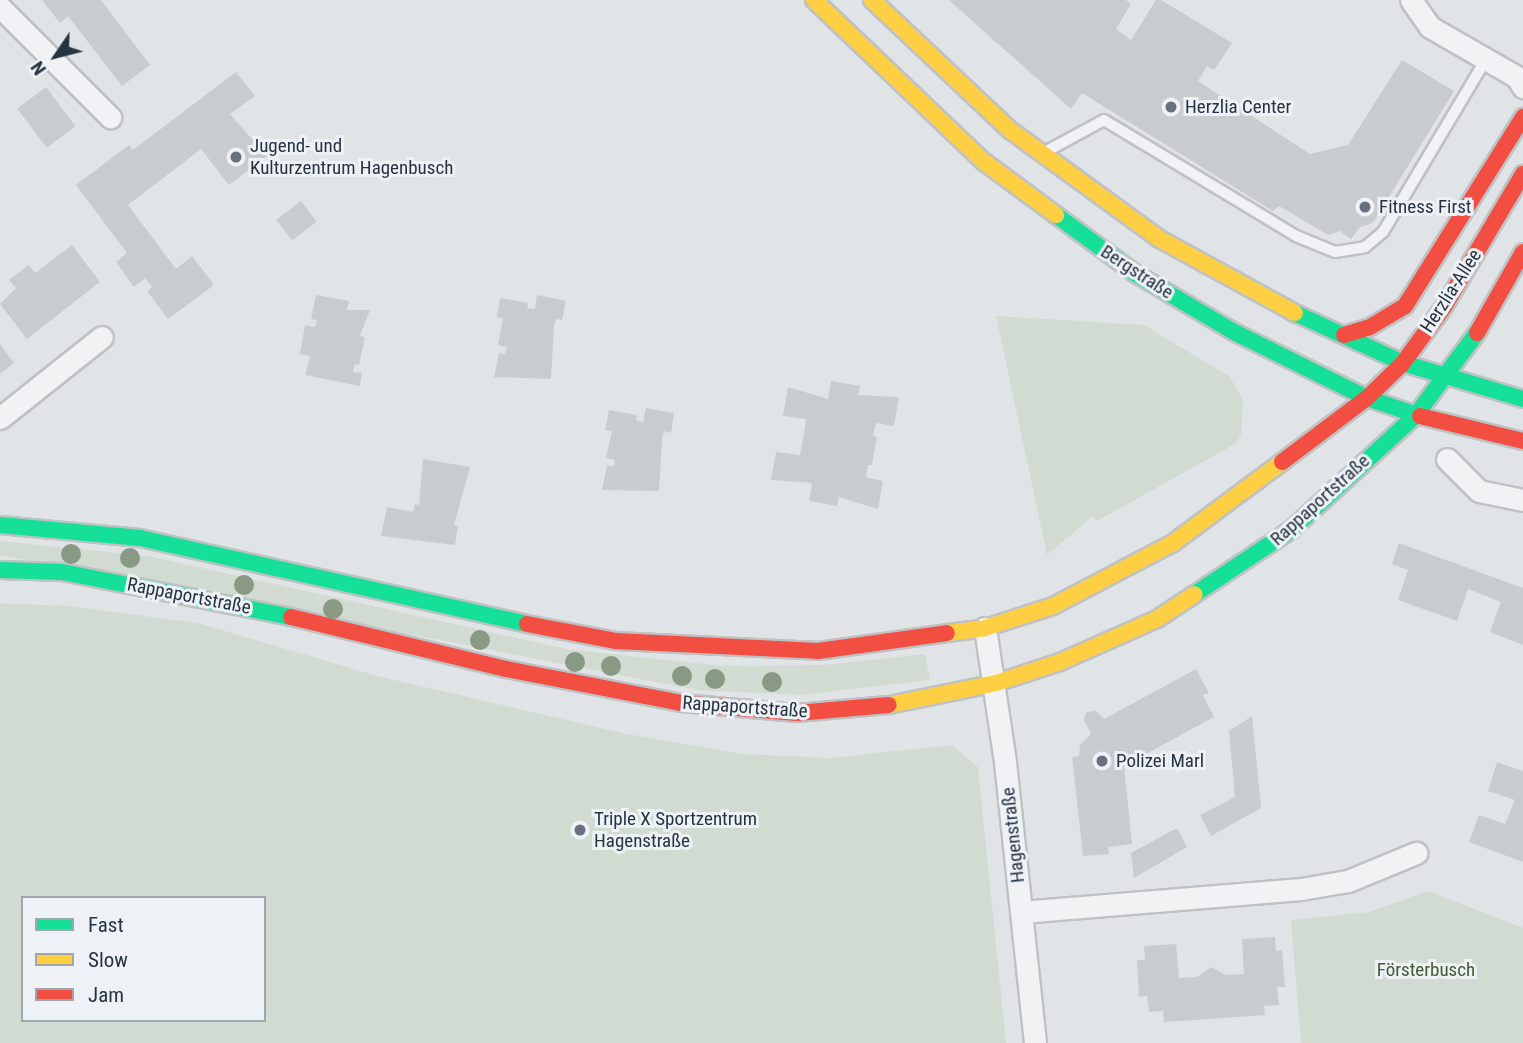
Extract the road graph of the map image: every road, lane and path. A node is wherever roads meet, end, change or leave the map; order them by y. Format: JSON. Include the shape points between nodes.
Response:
{"nodes":[{"id":1,"x":814,"y":0,"type":"edge"},
{"id":2,"x":872,"y":0,"type":"edge"},
{"id":3,"x":1410,"y":0,"type":"edge"},
{"id":4,"x":0,"y":7,"type":"edge"},
{"id":5,"x":1486,"y":59,"type":"junction"},
{"id":6,"x":1523,"y":86,"type":"edge"},
{"id":7,"x":110,"y":117,"type":"dead end"},
{"id":8,"x":1523,"y":117,"type":"edge"},
{"id":9,"x":1042,"y":154,"type":"junction"},
{"id":10,"x":1523,"y":174,"type":"edge"},
{"id":11,"x":1523,"y":252,"type":"edge"},
{"id":12,"x":1344,"y":335,"type":"junction"},
{"id":13,"x":102,"y":337,"type":"dead end"},
{"id":14,"x":1403,"y":363,"type":"junction"},
{"id":15,"x":1446,"y":374,"type":"junction"},
{"id":16,"x":1367,"y":398,"type":"junction"},
{"id":17,"x":1523,"y":399,"type":"edge"},
{"id":18,"x":1416,"y":415,"type":"junction"},
{"id":19,"x":0,"y":418,"type":"edge"},
{"id":20,"x":1523,"y":441,"type":"edge"},
{"id":21,"x":1447,"y":459,"type":"dead end"},
{"id":22,"x":1523,"y":500,"type":"edge"},
{"id":23,"x":0,"y":525,"type":"edge"},
{"id":24,"x":0,"y":570,"type":"edge"},
{"id":25,"x":985,"y":628,"type":"junction"},
{"id":26,"x":996,"y":683,"type":"junction"},
{"id":27,"x":1416,"y":853,"type":"dead end"},
{"id":28,"x":1021,"y":912,"type":"junction"},
{"id":29,"x":1035,"y":1043,"type":"edge"}],
"edges":[{"from":1,"to":16,"type":"main road","name":"Bergstraße","via":[[983,161],[1136,274],[1234,332]]},
{"from":2,"to":9,"type":"main road","name":"Bergstraße","via":[[1010,130]]},
{"from":3,"to":5,"type":"street","via":[[1430,27]]},
{"from":4,"to":7,"type":"street"},
{"from":5,"to":6,"type":"street","via":[[1517,77]]},
{"from":5,"to":9,"type":"lane","via":[[1383,232],[1364,247],[1335,251],[1296,236],[1104,120]]},
{"from":8,"to":12,"type":"main road","via":[[1412,298],[1370,327]]},
{"from":9,"to":12,"type":"main road","name":"Bergstraße","via":[[1158,238],[1256,295]]},
{"from":10,"to":14,"type":"main road","name":"Herzlia-Allee","via":[[1444,307]]},
{"from":11,"to":15,"type":"main road","via":[[1482,326]]},
{"from":12,"to":14,"type":"main road","name":"Bergstraße"},
{"from":13,"to":19,"type":"street"},
{"from":14,"to":15,"type":"main road","name":"Bergstraße"},
{"from":14,"to":16,"type":"main road","name":"Herzlia-Allee"},
{"from":15,"to":17,"type":"main road","name":"Bergstraße"},
{"from":15,"to":18,"type":"main road"},
{"from":16,"to":18,"type":"main road","name":"Bergstraße"},
{"from":16,"to":25,"type":"main road","via":[[1173,543],[1053,606]]},
{"from":18,"to":20,"type":"main road","name":"Bergstraße"},
{"from":18,"to":26,"type":"main road","name":"Rappaportstraße","via":[[1292,530],[1209,588],[1157,619],[1060,662]]},
{"from":21,"to":22,"type":"street","via":[[1479,491]]},
{"from":23,"to":25,"type":"main road","via":[[152,541],[439,608],[616,642],[818,651]]},
{"from":24,"to":26,"type":"main road","name":"Rappaportstraße","via":[[62,572],[211,598],[506,669],[681,703],[797,713],[865,710]]},
{"from":25,"to":26,"type":"street","name":"Hagenstraße"},
{"from":26,"to":28,"type":"street","name":"Hagenstraße"},
{"from":27,"to":28,"type":"street","via":[[1348,881],[1301,889]]},
{"from":28,"to":29,"type":"street","name":"Hagenstraße"}]}
